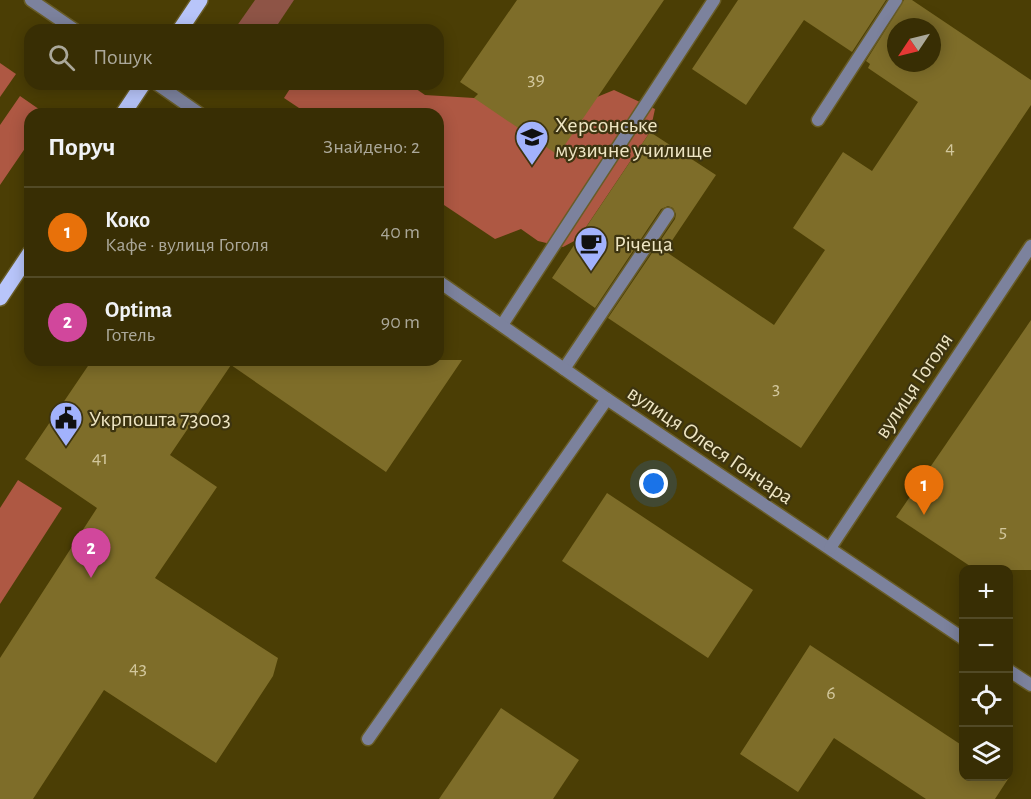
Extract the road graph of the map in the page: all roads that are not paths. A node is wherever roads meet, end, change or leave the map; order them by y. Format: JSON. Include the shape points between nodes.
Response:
{"nodes":[{"id":1,"x":31,"y":0,"type":"edge"},
{"id":2,"x":200,"y":0,"type":"edge"},
{"id":3,"x":714,"y":0,"type":"edge"},
{"id":4,"x":896,"y":0,"type":"edge"},
{"id":5,"x":66,"y":24,"type":"edge"},
{"id":6,"x":184,"y":24,"type":"edge"},
{"id":7,"x":139,"y":90,"type":"edge"},
{"id":8,"x":166,"y":90,"type":"edge"},
{"id":9,"x":127,"y":108,"type":"edge"},
{"id":10,"x":191,"y":108,"type":"edge"},
{"id":11,"x":818,"y":120,"type":"dead end"},
{"id":12,"x":668,"y":214,"type":"dead end"},
{"id":13,"x":1031,"y":246,"type":"edge"},
{"id":14,"x":24,"y":262,"type":"edge"},
{"id":15,"x":444,"y":285,"type":"edge"},
{"id":16,"x":0,"y":298,"type":"edge"},
{"id":17,"x":502,"y":325,"type":"junction"},
{"id":18,"x":564,"y":369,"type":"junction"},
{"id":19,"x":607,"y":399,"type":"junction"},
{"id":20,"x":830,"y":548,"type":"junction"},
{"id":21,"x":959,"y":636,"type":"edge"},
{"id":22,"x":1013,"y":673,"type":"edge"},
{"id":23,"x":1031,"y":685,"type":"edge"},
{"id":24,"x":368,"y":739,"type":"dead end"}],
"edges":[{"from":1,"to":5,"type":"street"},
{"from":2,"to":6,"type":"main road"},
{"from":3,"to":17,"type":"street"},
{"from":4,"to":11,"type":"street"},
{"from":7,"to":9,"type":"main road"},
{"from":8,"to":10,"type":"street"},
{"from":12,"to":18,"type":"street"},
{"from":13,"to":20,"type":"street","name":"вулиця Гоголя"},
{"from":14,"to":16,"type":"main road"},
{"from":15,"to":17,"type":"street","name":"вулиця Олеся Гончара"},
{"from":17,"to":18,"type":"street","name":"вулиця Олеся Гончара"},
{"from":18,"to":19,"type":"street","name":"вулиця Олеся Гончара"},
{"from":19,"to":20,"type":"street","name":"вулиця Олеся Гончара"},
{"from":19,"to":24,"type":"street"},
{"from":20,"to":21,"type":"street","name":"вулиця Олеся Гончара"},
{"from":22,"to":23,"type":"street"}]}
